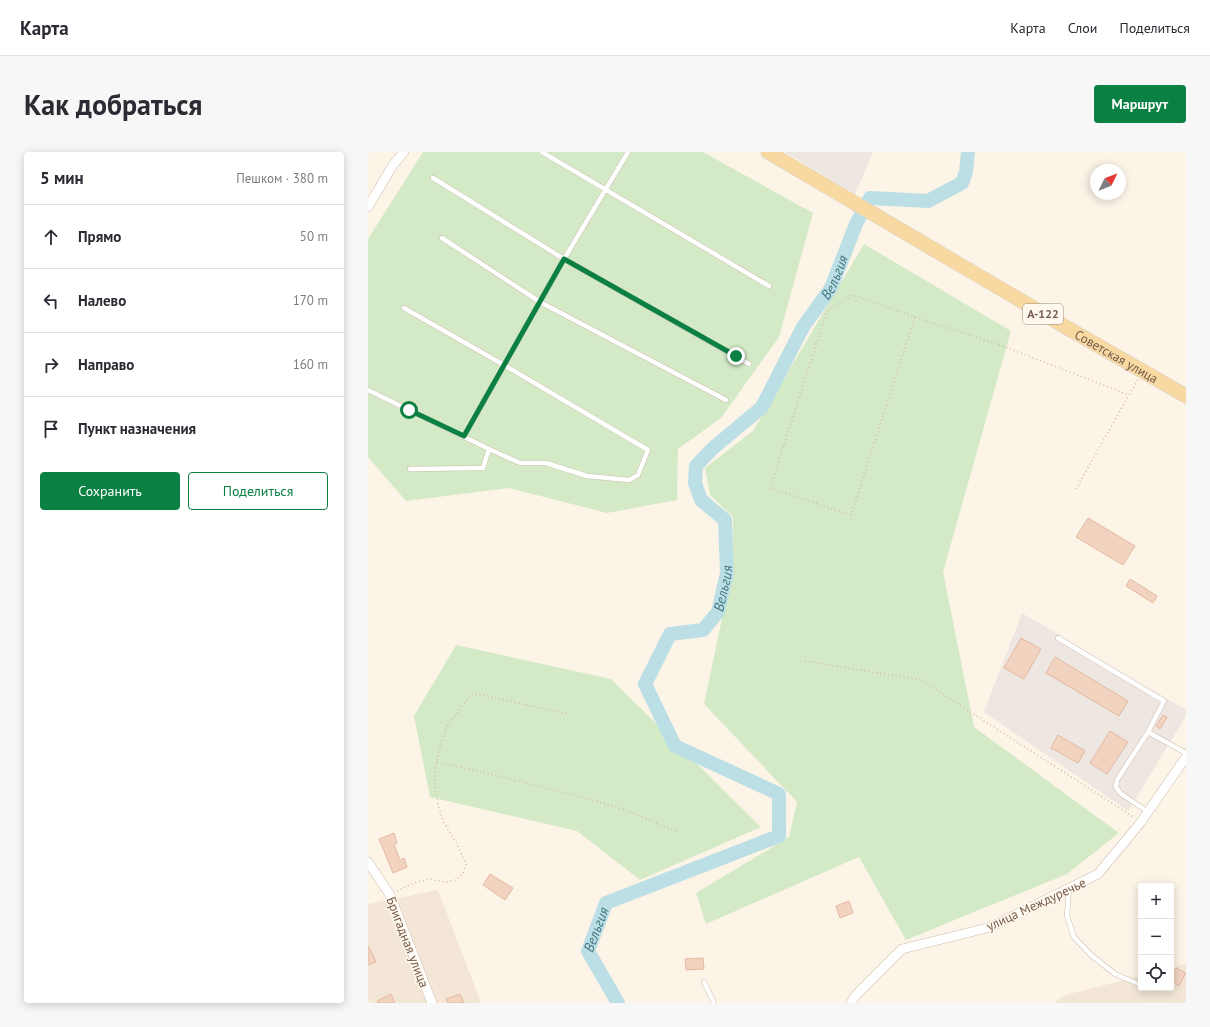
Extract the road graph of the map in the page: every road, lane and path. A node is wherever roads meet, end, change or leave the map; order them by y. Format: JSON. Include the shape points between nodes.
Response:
{"nodes":[{"id":1,"x":404,"y":152,"type":"edge"},
{"id":2,"x":542,"y":152,"type":"edge"},
{"id":3,"x":628,"y":152,"type":"edge"},
{"id":4,"x":768,"y":152,"type":"edge"},
{"id":5,"x":433,"y":178,"type":"dead end"},
{"id":6,"x":606,"y":190,"type":"junction"},
{"id":7,"x":368,"y":206,"type":"edge"},
{"id":8,"x":442,"y":238,"type":"dead end"},
{"id":9,"x":564,"y":259,"type":"junction"},
{"id":10,"x":769,"y":286,"type":"dead end"},
{"id":11,"x":540,"y":302,"type":"junction"},
{"id":12,"x":404,"y":308,"type":"dead end"},
{"id":13,"x":915,"y":317,"type":"junction"},
{"id":14,"x":749,"y":364,"type":"dead end"},
{"id":15,"x":504,"y":365,"type":"junction"},
{"id":16,"x":1144,"y":372,"type":"junction"},
{"id":17,"x":368,"y":390,"type":"edge"},
{"id":18,"x":1129,"y":396,"type":"junction"},
{"id":19,"x":1186,"y":396,"type":"edge"},
{"id":20,"x":726,"y":400,"type":"dead end"},
{"id":21,"x":464,"y":436,"type":"junction"},
{"id":22,"x":489,"y":448,"type":"junction"},
{"id":23,"x":410,"y":470,"type":"dead end"},
{"id":24,"x":1076,"y":489,"type":"dead end"},
{"id":25,"x":1058,"y":638,"type":"dead end"},
{"id":26,"x":805,"y":661,"type":"dead end"},
{"id":27,"x":567,"y":714,"type":"dead end"},
{"id":28,"x":1148,"y":732,"type":"junction"},
{"id":29,"x":1186,"y":753,"type":"edge"},
{"id":30,"x":1186,"y":757,"type":"edge"},
{"id":31,"x":437,"y":762,"type":"junction"},
{"id":32,"x":1148,"y":812,"type":"junction"},
{"id":33,"x":1141,"y":822,"type":"junction"},
{"id":34,"x":676,"y":831,"type":"dead end"},
{"id":35,"x":368,"y":862,"type":"edge"},
{"id":36,"x":1069,"y":888,"type":"junction"},
{"id":37,"x":390,"y":895,"type":"junction"},
{"id":38,"x":704,"y":982,"type":"dead end"},
{"id":39,"x":1138,"y":984,"type":"edge"},
{"id":40,"x":432,"y":1003,"type":"edge"},
{"id":41,"x":714,"y":1003,"type":"edge"},
{"id":42,"x":851,"y":1003,"type":"edge"}],
"edges":[{"from":1,"to":7,"type":"street","via":[[392,165]]},
{"from":2,"to":6,"type":"lane"},
{"from":3,"to":6,"type":"lane"},
{"from":4,"to":16,"type":"main road","name":"Советская улица","number":"А-122"},
{"from":5,"to":9,"type":"lane"},
{"from":6,"to":9,"type":"lane"},
{"from":6,"to":10,"type":"lane"},
{"from":8,"to":11,"type":"lane"},
{"from":9,"to":11,"type":"lane"},
{"from":9,"to":14,"type":"lane"},
{"from":11,"to":15,"type":"lane"},
{"from":11,"to":20,"type":"lane"},
{"from":12,"to":15,"type":"lane"},
{"from":13,"to":13,"type":"path","via":[[851,515],[770,488],[827,311],[853,296]]},
{"from":13,"to":18,"type":"path","via":[[1000,345]]},
{"from":15,"to":21,"type":"lane"},
{"from":15,"to":22,"type":"lane","via":[[648,450],[638,475],[629,480],[587,476],[546,463],[520,463]]},
{"from":16,"to":18,"type":"path"},
{"from":16,"to":19,"type":"main road","name":"Советская улица","number":"А-122"},
{"from":17,"to":21,"type":"lane"},
{"from":18,"to":24,"type":"path"},
{"from":21,"to":22,"type":"lane"},
{"from":22,"to":23,"type":"lane","via":[[484,468]]},
{"from":25,"to":28,"type":"lane","via":[[1164,701]]},
{"from":26,"to":33,"type":"path","via":[[921,680]]},
{"from":27,"to":31,"type":"path","via":[[472,694],[447,726]]},
{"from":28,"to":29,"type":"lane"},
{"from":28,"to":32,"type":"lane","via":[[1117,780],[1116,787],[1120,793]]},
{"from":30,"to":32,"type":"street","name":"улица Междуречье"},
{"from":31,"to":34,"type":"path","via":[[623,809]]},
{"from":31,"to":37,"type":"path","via":[[435,787],[438,804],[466,864],[463,874],[455,880],[446,882],[429,879],[413,883]]},
{"from":32,"to":33,"type":"street","name":"улица Междуречье"},
{"from":33,"to":36,"type":"street","name":"улица Междуречье","via":[[1098,874]]},
{"from":35,"to":37,"type":"street","name":"Бригадная улица"},
{"from":36,"to":39,"type":"lane","via":[[1067,916],[1074,937],[1091,956],[1115,974]]},
{"from":36,"to":42,"type":"street","name":"улица Междуречье","via":[[990,927],[902,949]]},
{"from":37,"to":40,"type":"street","name":"Бригадная улица"},
{"from":38,"to":41,"type":"lane"}]}
